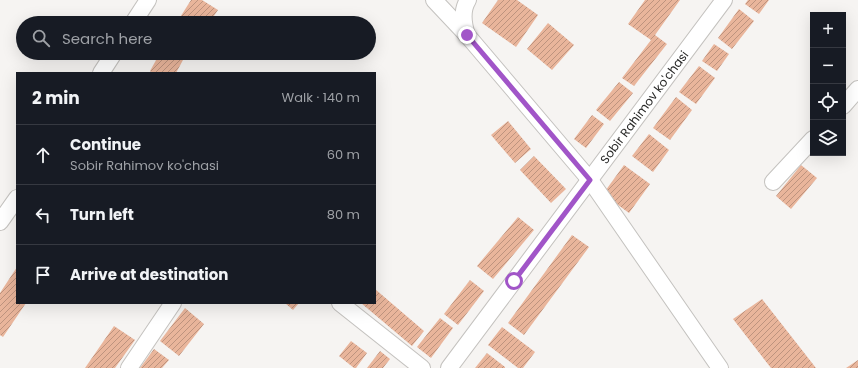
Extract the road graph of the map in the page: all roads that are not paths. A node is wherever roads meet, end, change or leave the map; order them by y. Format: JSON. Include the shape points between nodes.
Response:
{"nodes":[{"id":1,"x":148,"y":0,"type":"edge"},
{"id":2,"x":434,"y":0,"type":"edge"},
{"id":3,"x":468,"y":0,"type":"edge"},
{"id":4,"x":724,"y":0,"type":"edge"},
{"id":5,"x":138,"y":16,"type":"edge"},
{"id":6,"x":467,"y":35,"type":"junction"},
{"id":7,"x":109,"y":60,"type":"edge"},
{"id":8,"x":102,"y":72,"type":"edge"},
{"id":9,"x":858,"y":89,"type":"edge"},
{"id":10,"x":846,"y":103,"type":"edge"},
{"id":11,"x":810,"y":142,"type":"edge"},
{"id":12,"x":590,"y":180,"type":"junction"},
{"id":13,"x":773,"y":182,"type":"dead end"},
{"id":14,"x":16,"y":199,"type":"edge"},
{"id":15,"x":0,"y":222,"type":"edge"},
{"id":16,"x":172,"y":304,"type":"edge"},
{"id":17,"x":341,"y":304,"type":"edge"},
{"id":18,"x":129,"y":368,"type":"edge"},
{"id":19,"x":422,"y":368,"type":"edge"},
{"id":20,"x":450,"y":368,"type":"edge"},
{"id":21,"x":720,"y":368,"type":"edge"}],
"edges":[{"from":1,"to":5,"type":"street"},
{"from":2,"to":6,"type":"street"},
{"from":3,"to":6,"type":"street","via":[[463,21]]},
{"from":4,"to":12,"type":"street","name":"Sobir Rahimov ko'chasi"},
{"from":6,"to":12,"type":"street"},
{"from":7,"to":8,"type":"street"},
{"from":9,"to":10,"type":"street"},
{"from":11,"to":13,"type":"street"},
{"from":12,"to":20,"type":"street","name":"Sobir Rahimov ko'chasi"},
{"from":12,"to":21,"type":"street"},
{"from":14,"to":15,"type":"street"},
{"from":16,"to":18,"type":"street"},
{"from":17,"to":19,"type":"street"}]}
